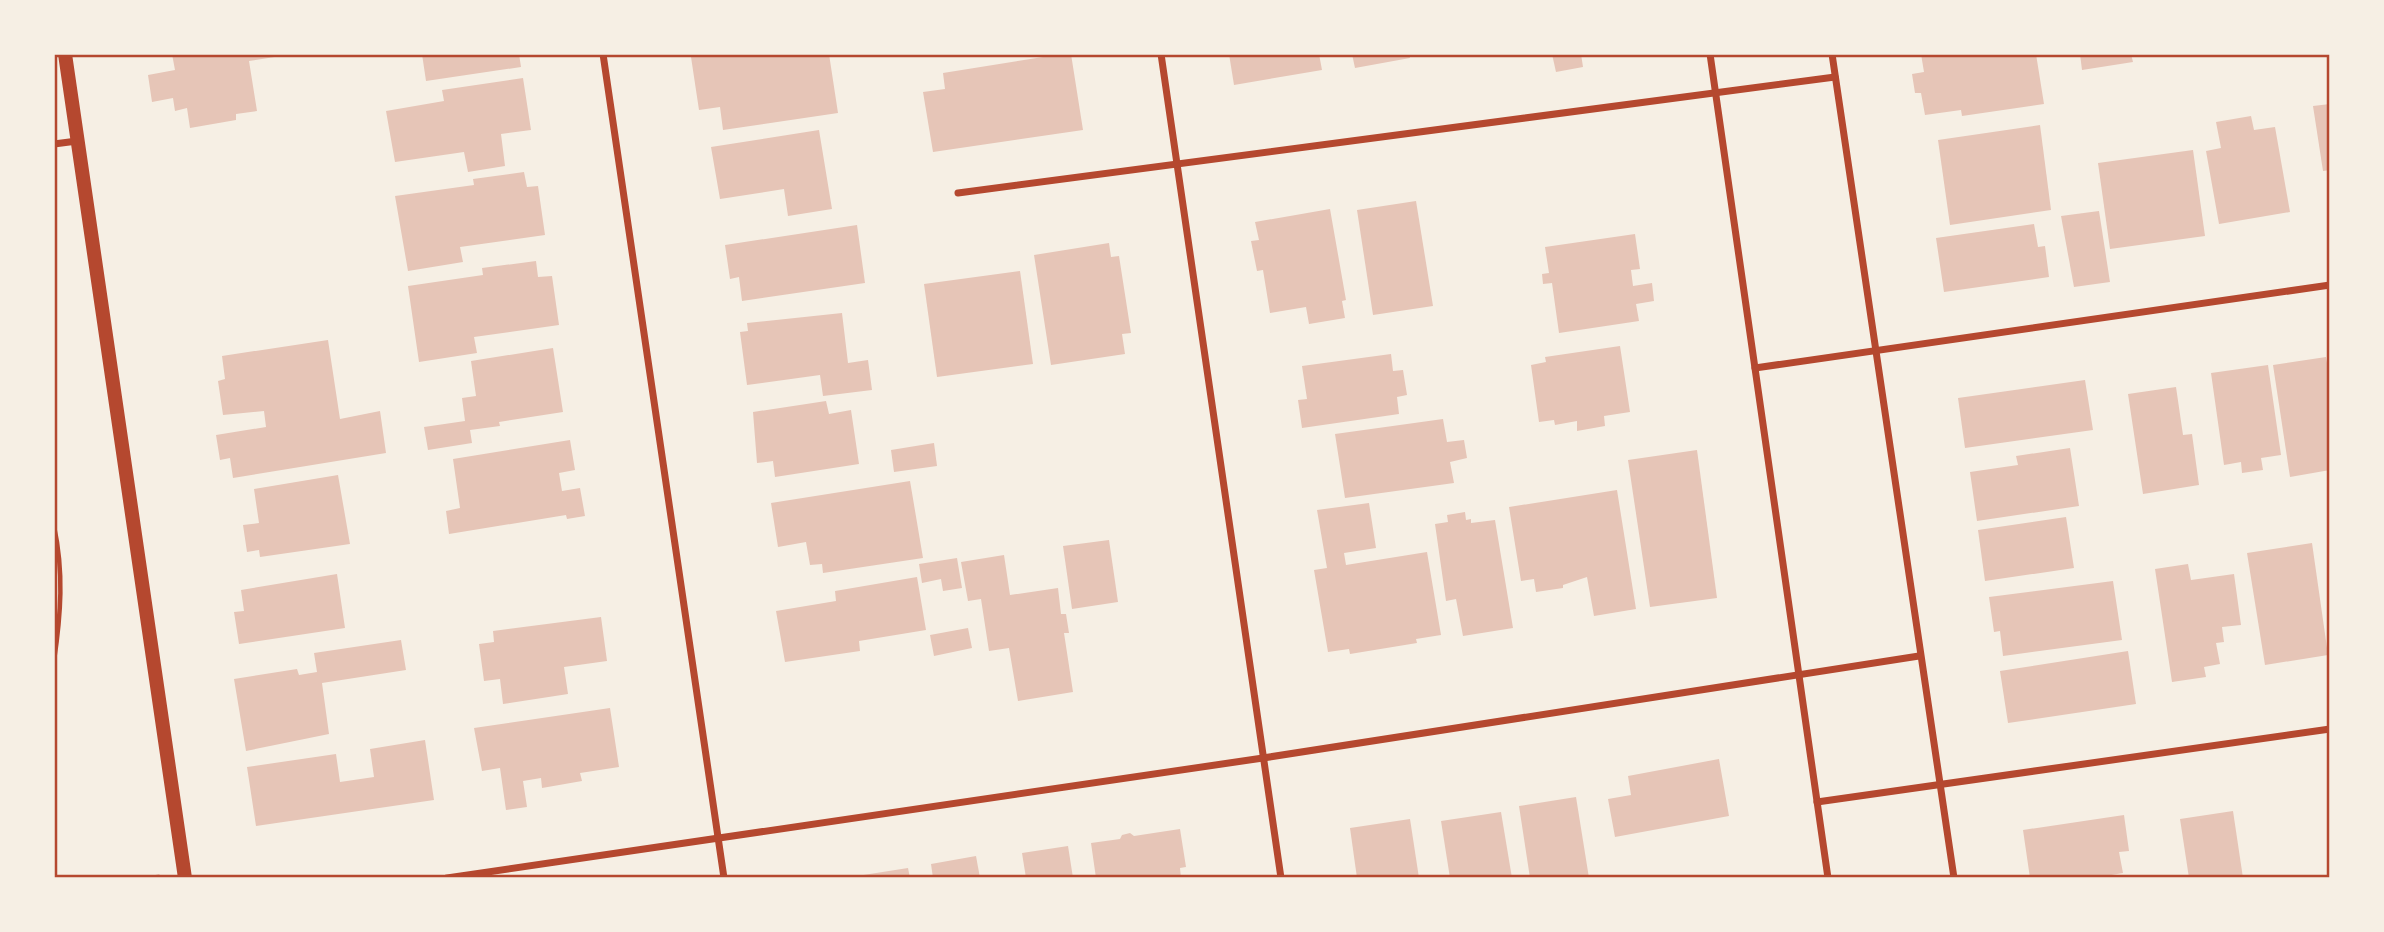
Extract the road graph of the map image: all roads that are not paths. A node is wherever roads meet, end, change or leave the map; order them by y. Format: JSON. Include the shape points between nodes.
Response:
{"nodes":[{"id":1,"x":65,"y":54,"type":"edge"},
{"id":2,"x":603,"y":54,"type":"edge"},
{"id":3,"x":1161,"y":54,"type":"edge"},
{"id":4,"x":1710,"y":54,"type":"edge"},
{"id":5,"x":1832,"y":54,"type":"edge"},
{"id":6,"x":1835,"y":77,"type":"junction"},
{"id":7,"x":1715,"y":92,"type":"junction"},
{"id":8,"x":77,"y":141,"type":"junction"},
{"id":9,"x":54,"y":144,"type":"edge"},
{"id":10,"x":1177,"y":165,"type":"junction"},
{"id":11,"x":958,"y":193,"type":"dead end"},
{"id":12,"x":2330,"y":285,"type":"edge"},
{"id":13,"x":1874,"y":352,"type":"junction"},
{"id":14,"x":1755,"y":368,"type":"junction"},
{"id":15,"x":1919,"y":656,"type":"junction"},
{"id":16,"x":1799,"y":673,"type":"junction"},
{"id":17,"x":2330,"y":729,"type":"edge"},
{"id":18,"x":1263,"y":758,"type":"junction"},
{"id":19,"x":1940,"y":785,"type":"junction"},
{"id":20,"x":1817,"y":802,"type":"junction"},
{"id":21,"x":719,"y":840,"type":"junction"},
{"id":22,"x":185,"y":878,"type":"edge"},
{"id":23,"x":447,"y":878,"type":"edge"},
{"id":24,"x":724,"y":878,"type":"edge"},
{"id":25,"x":1281,"y":878,"type":"edge"},
{"id":26,"x":1828,"y":878,"type":"edge"},
{"id":27,"x":1954,"y":878,"type":"edge"}],
"edges":[{"from":1,"to":8,"type":"main road"},
{"from":2,"to":21,"type":"street"},
{"from":3,"to":10,"type":"street"},
{"from":4,"to":7,"type":"street"},
{"from":5,"to":6,"type":"street"},
{"from":6,"to":7,"type":"street"},
{"from":6,"to":13,"type":"street"},
{"from":7,"to":10,"type":"street"},
{"from":7,"to":14,"type":"street"},
{"from":8,"to":9,"type":"street"},
{"from":8,"to":22,"type":"main road"},
{"from":10,"to":11,"type":"street"},
{"from":10,"to":18,"type":"street"},
{"from":12,"to":13,"type":"street"},
{"from":13,"to":14,"type":"street"},
{"from":13,"to":15,"type":"street"},
{"from":14,"to":16,"type":"street"},
{"from":15,"to":16,"type":"street"},
{"from":15,"to":19,"type":"street"},
{"from":16,"to":18,"type":"street"},
{"from":16,"to":20,"type":"street"},
{"from":17,"to":19,"type":"street"},
{"from":18,"to":21,"type":"street"},
{"from":18,"to":25,"type":"street"},
{"from":19,"to":20,"type":"street"},
{"from":19,"to":27,"type":"street"},
{"from":20,"to":26,"type":"street"},
{"from":21,"to":23,"type":"street"},
{"from":21,"to":24,"type":"street"}]}
